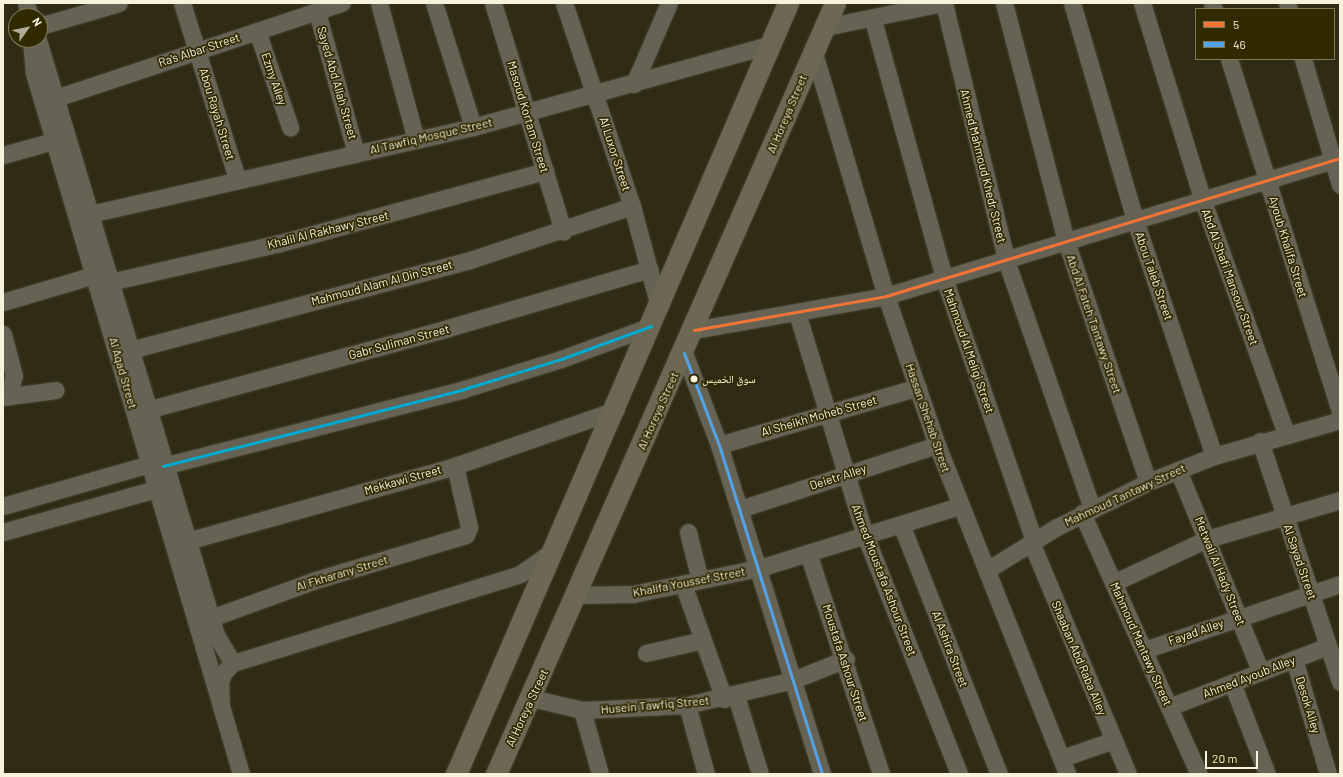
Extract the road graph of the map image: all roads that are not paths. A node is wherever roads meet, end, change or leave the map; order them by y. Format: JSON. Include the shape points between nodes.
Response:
{"nodes":[{"id":1,"x":119,"y":3,"type":"edge"},
{"id":2,"x":182,"y":3,"type":"edge"},
{"id":3,"x":342,"y":3,"type":"edge"},
{"id":4,"x":379,"y":3,"type":"edge"},
{"id":5,"x":434,"y":3,"type":"edge"},
{"id":6,"x":494,"y":3,"type":"edge"},
{"id":7,"x":669,"y":3,"type":"edge"},
{"id":8,"x":788,"y":3,"type":"edge"},
{"id":9,"x":835,"y":3,"type":"edge"},
{"id":10,"x":943,"y":3,"type":"edge"},
{"id":11,"x":1004,"y":3,"type":"edge"},
{"id":12,"x":1072,"y":3,"type":"edge"},
{"id":13,"x":1142,"y":3,"type":"edge"},
{"id":14,"x":565,"y":4,"type":"edge"},
{"id":15,"x":317,"y":12,"type":"junction"},
{"id":16,"x":873,"y":20,"type":"junction"},
{"id":17,"x":48,"y":24,"type":"edge"},
{"id":18,"x":825,"y":27,"type":"junction"},
{"id":19,"x":257,"y":31,"type":"junction"},
{"id":20,"x":769,"y":45,"type":"junction"},
{"id":21,"x":32,"y":48,"type":"edge"},
{"id":22,"x":40,"y":48,"type":"edge"},
{"id":23,"x":197,"y":50,"type":"junction"},
{"id":24,"x":814,"y":53,"type":"junction"},
{"id":25,"x":1230,"y":60,"type":"edge"},
{"id":26,"x":1303,"y":60,"type":"edge"},
{"id":27,"x":634,"y":84,"type":"junction"},
{"id":28,"x":597,"y":96,"type":"junction"},
{"id":29,"x":56,"y":98,"type":"junction"},
{"id":30,"x":527,"y":114,"type":"junction"},
{"id":31,"x":290,"y":127,"type":"dead end"},
{"id":32,"x":473,"y":127,"type":"junction"},
{"id":33,"x":416,"y":140,"type":"junction"},
{"id":34,"x":54,"y":141,"type":"junction"},
{"id":35,"x":356,"y":154,"type":"junction"},
{"id":36,"x":3,"y":155,"type":"edge"},
{"id":37,"x":1336,"y":159,"type":"edge"},
{"id":38,"x":545,"y":171,"type":"junction"},
{"id":39,"x":237,"y":179,"type":"junction"},
{"id":40,"x":1267,"y":180,"type":"junction"},
{"id":41,"x":1340,"y":185,"type":"edge"},
{"id":42,"x":1202,"y":198,"type":"junction"},
{"id":43,"x":632,"y":206,"type":"junction"},
{"id":44,"x":90,"y":214,"type":"junction"},
{"id":45,"x":1136,"y":220,"type":"junction"},
{"id":46,"x":563,"y":231,"type":"junction"},
{"id":47,"x":1066,"y":241,"type":"junction"},
{"id":48,"x":1006,"y":260,"type":"junction"},
{"id":49,"x":650,"y":269,"type":"junction"},
{"id":50,"x":94,"y":275,"type":"junction"},
{"id":51,"x":944,"y":278,"type":"junction"},
{"id":52,"x":110,"y":282,"type":"junction"},
{"id":53,"x":886,"y":296,"type":"junction"},
{"id":54,"x":3,"y":302,"type":"edge"},
{"id":55,"x":659,"y":307,"type":"junction"},
{"id":56,"x":797,"y":313,"type":"junction"},
{"id":57,"x":651,"y":326,"type":"junction"},
{"id":58,"x":694,"y":330,"type":"junction"},
{"id":59,"x":3,"y":334,"type":"edge"},
{"id":60,"x":130,"y":350,"type":"junction"},
{"id":61,"x":684,"y":353,"type":"junction"},
{"id":62,"x":918,"y":387,"type":"junction"},
{"id":63,"x":56,"y":390,"type":"dead end"},
{"id":64,"x":5,"y":397,"type":"edge"},
{"id":65,"x":147,"y":410,"type":"junction"},
{"id":66,"x":616,"y":410,"type":"junction"},
{"id":67,"x":1340,"y":412,"type":"edge"},
{"id":68,"x":828,"y":413,"type":"junction"},
{"id":69,"x":1340,"y":420,"type":"edge"},
{"id":70,"x":1286,"y":434,"type":"junction"},
{"id":71,"x":1260,"y":442,"type":"junction"},
{"id":72,"x":719,"y":445,"type":"junction"},
{"id":73,"x":937,"y":445,"type":"junction"},
{"id":74,"x":1214,"y":456,"type":"junction"},
{"id":75,"x":156,"y":465,"type":"junction"},
{"id":76,"x":455,"y":466,"type":"junction"},
{"id":77,"x":1178,"y":470,"type":"junction"},
{"id":78,"x":846,"y":474,"type":"junction"},
{"id":79,"x":1148,"y":482,"type":"junction"},
{"id":80,"x":156,"y":489,"type":"junction"},
{"id":81,"x":1340,"y":500,"type":"edge"},
{"id":82,"x":3,"y":506,"type":"edge"},
{"id":83,"x":959,"y":506,"type":"junction"},
{"id":84,"x":740,"y":509,"type":"junction"},
{"id":85,"x":1087,"y":511,"type":"junction"},
{"id":86,"x":1285,"y":517,"type":"junction"},
{"id":87,"x":901,"y":524,"type":"junction"},
{"id":88,"x":3,"y":532,"type":"edge"},
{"id":89,"x":688,"y":532,"type":"dead end"},
{"id":90,"x":865,"y":535,"type":"junction"},
{"id":91,"x":1207,"y":539,"type":"junction"},
{"id":92,"x":187,"y":541,"type":"junction"},
{"id":93,"x":1032,"y":541,"type":"junction"},
{"id":94,"x":558,"y":544,"type":"junction"},
{"id":95,"x":808,"y":553,"type":"junction"},
{"id":96,"x":759,"y":568,"type":"junction"},
{"id":97,"x":987,"y":570,"type":"junction"},
{"id":98,"x":700,"y":580,"type":"junction"},
{"id":99,"x":1114,"y":583,"type":"junction"},
{"id":100,"x":683,"y":584,"type":"junction"},
{"id":101,"x":1340,"y":584,"type":"edge"},
{"id":102,"x":1311,"y":594,"type":"junction"},
{"id":103,"x":577,"y":595,"type":"junction"},
{"id":104,"x":211,"y":618,"type":"junction"},
{"id":105,"x":1239,"y":618,"type":"junction"},
{"id":106,"x":703,"y":640,"type":"junction"},
{"id":107,"x":1328,"y":646,"type":"junction"},
{"id":108,"x":1144,"y":650,"type":"junction"},
{"id":109,"x":646,"y":653,"type":"dead end"},
{"id":110,"x":846,"y":659,"type":"junction"},
{"id":111,"x":1294,"y":659,"type":"junction"},
{"id":112,"x":233,"y":663,"type":"junction"},
{"id":113,"x":1261,"y":672,"type":"junction"},
{"id":114,"x":793,"y":680,"type":"junction"},
{"id":115,"x":1340,"y":682,"type":"edge"},
{"id":116,"x":1232,"y":683,"type":"junction"},
{"id":117,"x":730,"y":697,"type":"junction"},
{"id":118,"x":531,"y":698,"type":"junction"},
{"id":119,"x":687,"y":705,"type":"junction"},
{"id":120,"x":221,"y":706,"type":"junction"},
{"id":121,"x":1169,"y":707,"type":"junction"},
{"id":122,"x":582,"y":710,"type":"junction"},
{"id":123,"x":1114,"y":740,"type":"junction"},
{"id":124,"x":1064,"y":766,"type":"edge"},
{"id":125,"x":241,"y":774,"type":"edge"},
{"id":126,"x":456,"y":774,"type":"edge"},
{"id":127,"x":496,"y":774,"type":"edge"},
{"id":128,"x":600,"y":774,"type":"edge"},
{"id":129,"x":706,"y":774,"type":"edge"},
{"id":130,"x":760,"y":774,"type":"edge"},
{"id":131,"x":822,"y":774,"type":"edge"},
{"id":132,"x":881,"y":774,"type":"edge"},
{"id":133,"x":959,"y":774,"type":"edge"},
{"id":134,"x":999,"y":774,"type":"edge"},
{"id":135,"x":1128,"y":774,"type":"edge"},
{"id":136,"x":1199,"y":774,"type":"edge"},
{"id":137,"x":1267,"y":774,"type":"edge"},
{"id":138,"x":1328,"y":774,"type":"edge"}],
"edges":[{"from":1,"to":17,"type":"street"},
{"from":2,"to":23,"type":"street","name":"Abou Rayah Street"},
{"from":3,"to":15,"type":"street","name":"Ra's Albar Street"},
{"from":4,"to":33,"type":"street"},
{"from":5,"to":32,"type":"street"},
{"from":6,"to":30,"type":"street","name":"Masoud Kortam Street"},
{"from":7,"to":27,"type":"street"},
{"from":8,"to":20,"type":"main road"},
{"from":9,"to":18,"type":"main road","name":"Al Horeya Street"},
{"from":10,"to":16,"type":"street"},
{"from":10,"to":48,"type":"street","name":"Ahmed Mahmoud Khedr Street"},
{"from":11,"to":47,"type":"street","name":"Abd Al Fateh Tantawy Street"},
{"from":12,"to":45,"type":"street","name":"Abou Taleb Street"},
{"from":13,"to":42,"type":"street","name":"Abd Al Shafi Mansour Street"},
{"from":14,"to":28,"type":"street","name":"Al Luxor Street"},
{"from":15,"to":19,"type":"street","name":"Ra's Albar Street"},
{"from":15,"to":35,"type":"street","name":"Sayed Abd Allah Street"},
{"from":16,"to":18,"type":"street"},
{"from":16,"to":51,"type":"street","name":"Mahmoud Al Meligi Street"},
{"from":18,"to":24,"type":"main road","name":"Al Horeya Street"},
{"from":19,"to":23,"type":"street","name":"Ra's Albar Street"},
{"from":19,"to":31,"type":"street","name":"Ezmy Alley"},
{"from":20,"to":27,"type":"street","name":"Al Tawfiq Mosque Street"},
{"from":20,"to":55,"type":"main road"},
{"from":21,"to":34,"type":"street","name":"Al Aqad Street","via":[[34,73]]},
{"from":22,"to":29,"type":"street","name":"Al Aqad Street"},
{"from":23,"to":29,"type":"street","name":"Ra's Albar Street"},
{"from":23,"to":39,"type":"street","name":"Abou Rayah Street"},
{"from":24,"to":53,"type":"street","name":"Hassan Shehab Street"},
{"from":24,"to":58,"type":"main road","name":"Al Horeya Street"},
{"from":25,"to":40,"type":"street","name":"Ayoub Khalifa Street"},
{"from":26,"to":37,"type":"street"},
{"from":27,"to":28,"type":"street","name":"Al Tawfiq Mosque Street"},
{"from":28,"to":30,"type":"street","name":"Al Tawfiq Mosque Street"},
{"from":28,"to":43,"type":"street","name":"Al Luxor Street"},
{"from":29,"to":44,"type":"street","name":"Al Aqad Street"},
{"from":30,"to":32,"type":"street","name":"Al Tawfiq Mosque Street"},
{"from":30,"to":38,"type":"street","name":"Masoud Kortam Street"},
{"from":32,"to":33,"type":"street","name":"Al Tawfiq Mosque Street"},
{"from":33,"to":35,"type":"street","name":"Al Tawfiq Mosque Street"},
{"from":34,"to":36,"type":"street"},
{"from":34,"to":50,"type":"street","name":"Al Aqad Street"},
{"from":35,"to":39,"type":"street","name":"Al Tawfiq Mosque Street"},
{"from":37,"to":40,"type":"street"},
{"from":37,"to":41,"type":"street"},
{"from":38,"to":46,"type":"street","name":"Masoud Kortam Street"},
{"from":38,"to":52,"type":"street","name":"Khalil Al Rakhawy Street","via":[[309,235]]},
{"from":39,"to":44,"type":"street","name":"Al Tawfiq Mosque Street"},
{"from":40,"to":42,"type":"street"},
{"from":40,"to":67,"type":"street","name":"Ayoub Khalifa Street"},
{"from":42,"to":45,"type":"street"},
{"from":42,"to":70,"type":"street","name":"Abd Al Shafi Mansour Street"},
{"from":43,"to":46,"type":"street","name":"Mahmoud Alam Al Din Street"},
{"from":43,"to":49,"type":"street","name":"Al Luxor Street"},
{"from":44,"to":52,"type":"street","name":"Al Aqad Street"},
{"from":45,"to":47,"type":"street"},
{"from":45,"to":74,"type":"street","name":"Abou Taleb Street"},
{"from":46,"to":60,"type":"street","name":"Mahmoud Alam Al Din Street","via":[[470,260]]},
{"from":47,"to":48,"type":"street"},
{"from":47,"to":79,"type":"street","name":"Abd Al Fateh Tantawy Street"},
{"from":48,"to":51,"type":"street"},
{"from":48,"to":85,"type":"street","name":"Ahmed Mahmoud Khedr Street"},
{"from":49,"to":55,"type":"street","name":"Al Luxor Street"},
{"from":49,"to":65,"type":"street","name":"Gabr Suliman Street","via":[[448,328]]},
{"from":50,"to":54,"type":"street"},
{"from":50,"to":75,"type":"street","name":"Al Aqad Street"},
{"from":51,"to":53,"type":"street"},
{"from":51,"to":93,"type":"street","name":"Mahmoud Al Meligi Street"},
{"from":52,"to":60,"type":"street","name":"Al Aqad Street"},
{"from":53,"to":56,"type":"street"},
{"from":53,"to":62,"type":"street","name":"Hassan Shehab Street"},
{"from":55,"to":57,"type":"main road"},
{"from":56,"to":58,"type":"street"},
{"from":56,"to":68,"type":"street","name":"Ahmed Moustafa Ashour Street"},
{"from":57,"to":66,"type":"main road"},
{"from":57,"to":75,"type":"street","via":[[561,360],[464,389]]},
{"from":58,"to":61,"type":"main road","name":"Al Horeya Street"},
{"from":59,"to":64,"type":"street","via":[[14,376]]},
{"from":60,"to":65,"type":"street","name":"Al Aqad Street"},
{"from":61,"to":72,"type":"street"},
{"from":61,"to":103,"type":"main road","name":"Al Horeya Street"},
{"from":62,"to":68,"type":"street","name":"Al Sheikh Moheb Street"},
{"from":62,"to":73,"type":"street","name":"Hassan Shehab Street"},
{"from":63,"to":64,"type":"street"},
{"from":65,"to":75,"type":"street","name":"Al Aqad Street"},
{"from":66,"to":76,"type":"street","name":"Mekkawi Street"},
{"from":66,"to":94,"type":"main road"},
{"from":68,"to":72,"type":"street","name":"Al Sheikh Moheb Street"},
{"from":68,"to":78,"type":"street","name":"Ahmed Moustafa Ashour Street"},
{"from":69,"to":70,"type":"street","name":"Mahmoud Tantawy Street"},
{"from":70,"to":71,"type":"street","name":"Mahmoud Tantawy Street"},
{"from":71,"to":74,"type":"street","name":"Mahmoud Tantawy Street"},
{"from":71,"to":86,"type":"street","name":"Al Sayad Street"},
{"from":72,"to":84,"type":"street"},
{"from":73,"to":78,"type":"street","name":"Deietr Alley"},
{"from":73,"to":83,"type":"street","name":"Hassan Shehab Street"},
{"from":74,"to":77,"type":"street","name":"Mahmoud Tantawy Street"},
{"from":75,"to":80,"type":"street","name":"Al Aqad Street"},
{"from":75,"to":82,"type":"street"},
{"from":75,"to":92,"type":"street","name":"Al Aqad Street"},
{"from":76,"to":92,"type":"street","name":"Mekkawi Street"},
{"from":76,"to":104,"type":"street","name":"Al Fkharany Street","via":[[469,527],[462,537],[319,579]]},
{"from":77,"to":79,"type":"street","name":"Mahmoud Tantawy Street"},
{"from":77,"to":91,"type":"street","name":"Metwali Al Hady Street"},
{"from":78,"to":84,"type":"street","name":"Deietr Alley"},
{"from":78,"to":90,"type":"street","name":"Ahmed Moustafa Ashour Street"},
{"from":79,"to":85,"type":"street","name":"Mahmoud Tantawy Street"},
{"from":80,"to":88,"type":"street"},
{"from":80,"to":120,"type":"street","name":"Al Aqad Street"},
{"from":81,"to":86,"type":"street"},
{"from":83,"to":87,"type":"street","name":"Khalifa Youssef Street"},
{"from":83,"to":97,"type":"street","name":"Hassan Shehab Street"},
{"from":84,"to":96,"type":"street"},
{"from":85,"to":93,"type":"street","name":"Mahmoud Tantawy Street"},
{"from":85,"to":99,"type":"street","name":"Mahmoud Mantawy Street"},
{"from":86,"to":91,"type":"street"},
{"from":86,"to":102,"type":"street","name":"Al Sayad Street"},
{"from":87,"to":90,"type":"street","name":"Khalifa Youssef Street"},
{"from":87,"to":134,"type":"street","name":"Al Ashira Street"},
{"from":89,"to":98,"type":"street"},
{"from":90,"to":95,"type":"street","name":"Khalifa Youssef Street"},
{"from":90,"to":133,"type":"street","name":"Ahmed Moustafa Ashour Street"},
{"from":91,"to":99,"type":"street"},
{"from":91,"to":105,"type":"street","name":"Metwali Al Hady Street"},
{"from":92,"to":104,"type":"street","name":"Al Aqad Street"},
{"from":93,"to":97,"type":"street","name":"Mahmoud Tantawy Street"},
{"from":93,"to":123,"type":"street","name":"Shaaban Abd Raba Alley"},
{"from":94,"to":112,"type":"street","via":[[541,562],[520,574]]},
{"from":94,"to":126,"type":"main road"},
{"from":95,"to":96,"type":"street","name":"Khalifa Youssef Street"},
{"from":95,"to":110,"type":"street","name":"Moustafa Ashour Street"},
{"from":96,"to":98,"type":"street","name":"Khalifa Youssef Street"},
{"from":96,"to":114,"type":"street"},
{"from":97,"to":124,"type":"street","name":"Hassan Shehab Street"},
{"from":98,"to":100,"type":"street","name":"Khalifa Youssef Street"},
{"from":99,"to":108,"type":"street","name":"Mahmoud Mantawy Street"},
{"from":100,"to":103,"type":"street","name":"Khalifa Youssef Street","via":[[633,594]]},
{"from":100,"to":106,"type":"street"},
{"from":101,"to":102,"type":"street","name":"Fayad Alley"},
{"from":102,"to":105,"type":"street","name":"Fayad Alley"},
{"from":102,"to":107,"type":"street","name":"Al Sayad Street"},
{"from":103,"to":118,"type":"main road","name":"Al Horeya Street"},
{"from":104,"to":112,"type":"street","name":"Al Aqad Street","via":[[218,640]]},
{"from":105,"to":108,"type":"street","name":"Fayad Alley"},
{"from":105,"to":113,"type":"street","name":"Metwali Al Hady Street"},
{"from":106,"to":109,"type":"street"},
{"from":106,"to":117,"type":"street"},
{"from":107,"to":111,"type":"street","name":"Ahmed Ayoub Alley"},
{"from":107,"to":115,"type":"street","name":"Al Sayad Street"},
{"from":108,"to":121,"type":"street","name":"Mahmoud Mantawy Street"},
{"from":110,"to":114,"type":"street","name":"Husein Tawfiq Street"},
{"from":110,"to":132,"type":"street","name":"Moustafa Ashour Street"},
{"from":111,"to":113,"type":"street","name":"Ahmed Ayoub Alley"},
{"from":111,"to":138,"type":"street","name":"Desok Alley"},
{"from":112,"to":120,"type":"street","via":[[223,673],[220,683]]},
{"from":113,"to":116,"type":"street","name":"Ahmed Ayoub Alley"},
{"from":114,"to":117,"type":"street","name":"Husein Tawfiq Street"},
{"from":114,"to":131,"type":"street"},
{"from":116,"to":121,"type":"street","name":"Ahmed Ayoub Alley"},
{"from":116,"to":137,"type":"street"},
{"from":117,"to":119,"type":"street","name":"Husein Tawfiq Street"},
{"from":117,"to":130,"type":"street"},
{"from":118,"to":122,"type":"street","name":"Husein Tawfiq Street"},
{"from":118,"to":127,"type":"main road","name":"Al Horeya Street"},
{"from":119,"to":122,"type":"street","name":"Husein Tawfiq Street"},
{"from":119,"to":129,"type":"street"},
{"from":120,"to":125,"type":"street"},
{"from":121,"to":136,"type":"street","name":"Mahmoud Mantawy Street"},
{"from":122,"to":128,"type":"street"},
{"from":123,"to":124,"type":"street"},
{"from":123,"to":135,"type":"street","name":"Shaaban Abd Raba Alley"}]}
